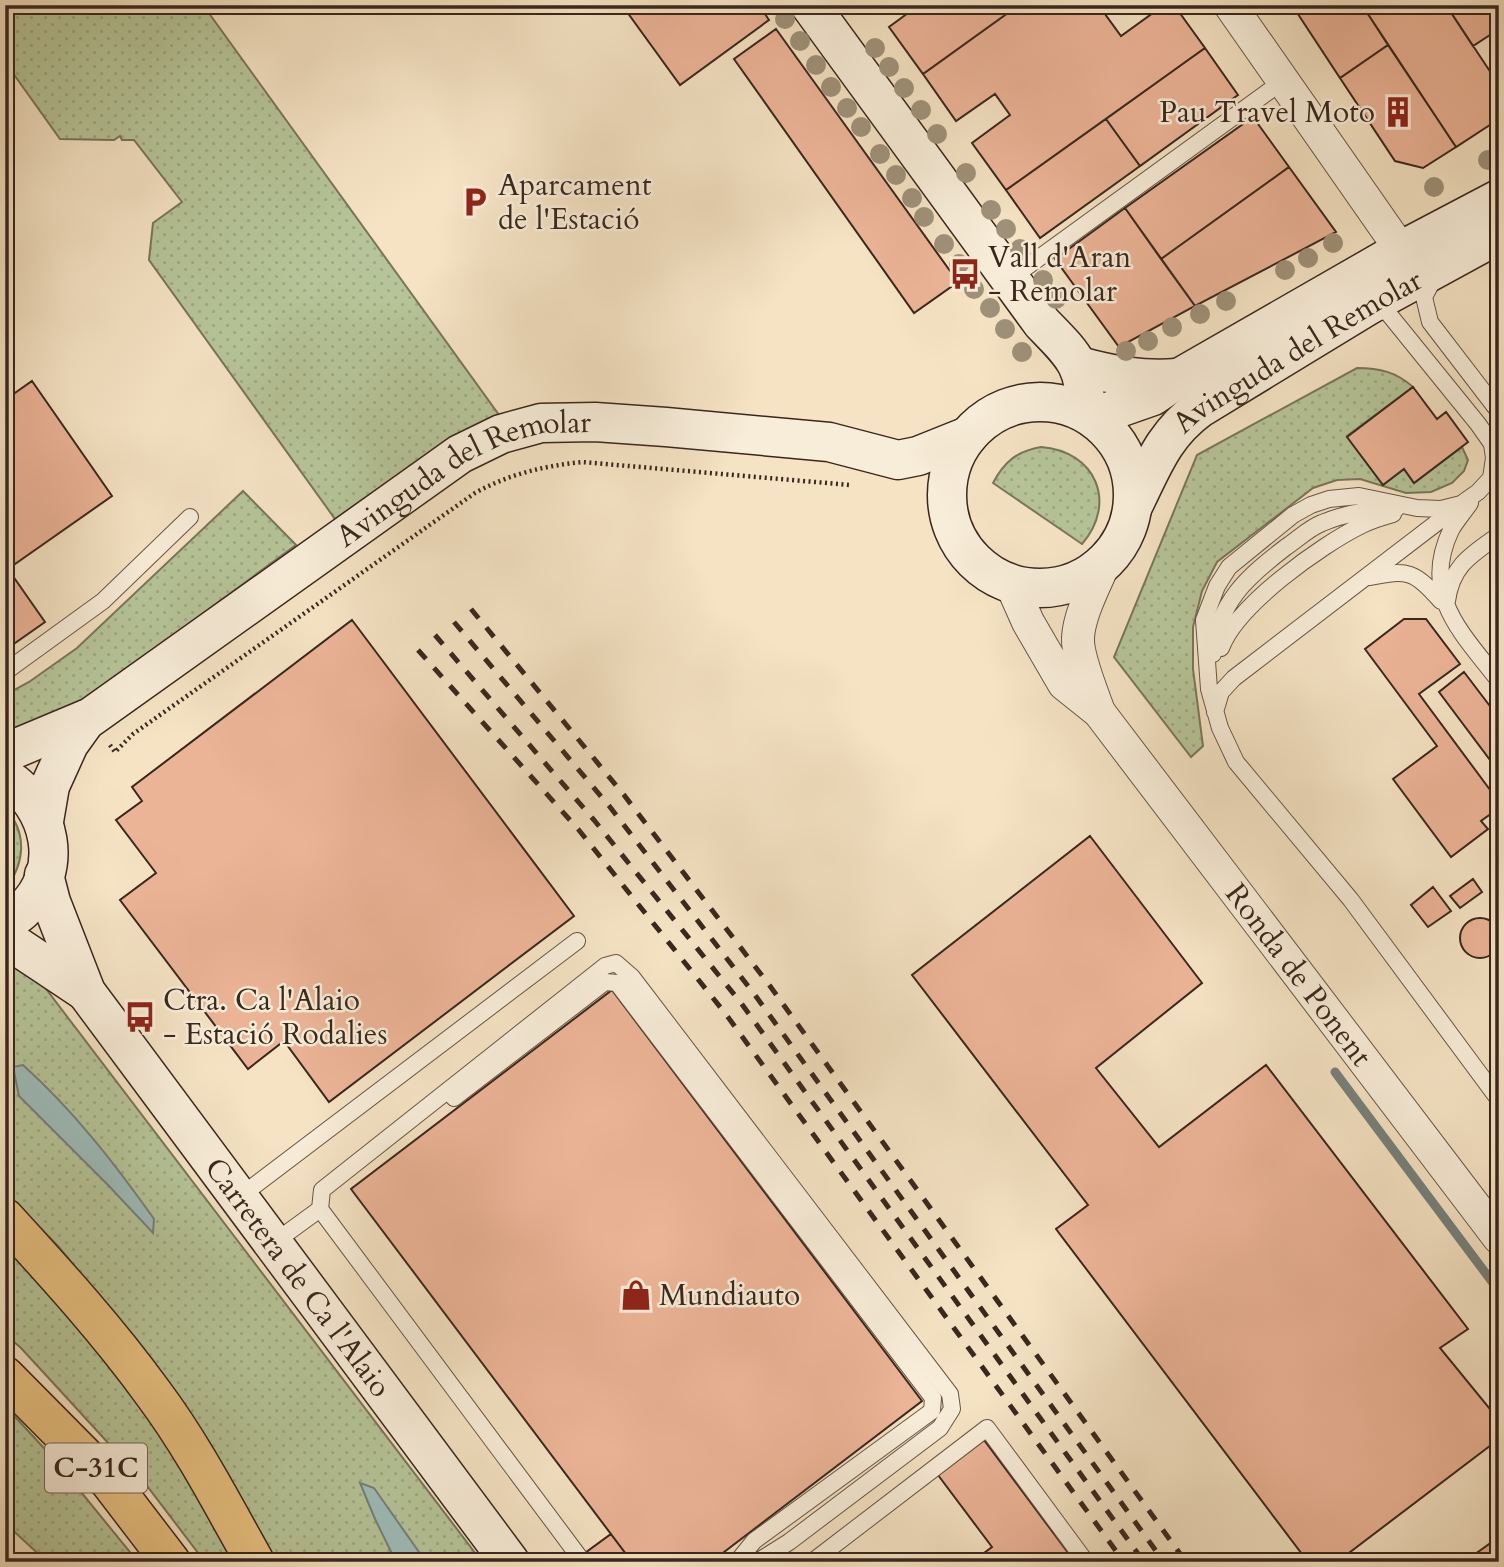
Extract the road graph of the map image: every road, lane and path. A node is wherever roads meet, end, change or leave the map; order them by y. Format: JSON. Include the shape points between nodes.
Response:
{"nodes":[{"id":1,"x":1230,"y":5,"type":"edge"},
{"id":2,"x":821,"y":9,"type":"edge"},
{"id":3,"x":1283,"y":81,"type":"junction"},
{"id":4,"x":1499,"y":199,"type":"edge"},
{"id":5,"x":1499,"y":234,"type":"edge"},
{"id":6,"x":1423,"y":263,"type":"junction"},
{"id":7,"x":1010,"y":279,"type":"junction"},
{"id":8,"x":1369,"y":305,"type":"junction"},
{"id":9,"x":1042,"y":323,"type":"junction"},
{"id":10,"x":1079,"y":366,"type":"junction"},
{"id":11,"x":1179,"y":378,"type":"junction"},
{"id":12,"x":1039,"y":402,"type":"junction"},
{"id":13,"x":1499,"y":412,"type":"edge"},
{"id":14,"x":1089,"y":414,"type":"junction"},
{"id":15,"x":1478,"y":424,"type":"junction"},
{"id":16,"x":968,"y":436,"type":"junction"},
{"id":17,"x":1499,"y":449,"type":"edge"},
{"id":18,"x":898,"y":460,"type":"junction"},
{"id":19,"x":1499,"y":477,"type":"edge"},
{"id":20,"x":859,"y":486,"type":"dead end"},
{"id":21,"x":1478,"y":492,"type":"junction"},
{"id":22,"x":1461,"y":504,"type":"junction"},
{"id":23,"x":1133,"y":506,"type":"junction"},
{"id":24,"x":1417,"y":508,"type":"junction"},
{"id":25,"x":190,"y":517,"type":"dead end"},
{"id":26,"x":951,"y":524,"type":"junction"},
{"id":27,"x":1499,"y":535,"type":"edge"},
{"id":28,"x":1102,"y":566,"type":"junction"},
{"id":29,"x":1364,"y":579,"type":"junction"},
{"id":30,"x":1012,"y":586,"type":"junction"},
{"id":31,"x":1446,"y":607,"type":"junction"},
{"id":32,"x":5,"y":672,"type":"edge"},
{"id":33,"x":1499,"y":681,"type":"edge"},
{"id":34,"x":1099,"y":712,"type":"junction"},
{"id":35,"x":1215,"y":712,"type":"junction"},
{"id":36,"x":87,"y":719,"type":"junction"},
{"id":37,"x":115,"y":752,"type":"dead end"},
{"id":38,"x":5,"y":753,"type":"edge"},
{"id":39,"x":5,"y":777,"type":"edge"},
{"id":40,"x":44,"y":821,"type":"junction"},
{"id":41,"x":44,"y":875,"type":"junction"},
{"id":42,"x":5,"y":923,"type":"edge"},
{"id":43,"x":5,"y":938,"type":"edge"},
{"id":44,"x":577,"y":941,"type":"dead end"},
{"id":45,"x":86,"y":992,"type":"junction"},
{"id":46,"x":1499,"y":1100,"type":"edge"},
{"id":47,"x":362,"y":1158,"type":"junction"},
{"id":48,"x":237,"y":1198,"type":"junction"},
{"id":49,"x":320,"y":1209,"type":"junction"},
{"id":50,"x":5,"y":1218,"type":"edge"},
{"id":51,"x":1499,"y":1238,"type":"edge"},
{"id":52,"x":272,"y":1244,"type":"junction"},
{"id":53,"x":8,"y":1379,"type":"edge"},
{"id":54,"x":171,"y":1562,"type":"edge"},
{"id":55,"x":255,"y":1562,"type":"edge"},
{"id":56,"x":510,"y":1562,"type":"edge"},
{"id":57,"x":583,"y":1562,"type":"edge"},
{"id":58,"x":737,"y":1562,"type":"edge"},
{"id":59,"x":757,"y":1562,"type":"edge"},
{"id":60,"x":812,"y":1562,"type":"edge"},
{"id":61,"x":1086,"y":1562,"type":"edge"}],
"edges":[{"from":1,"to":3,"type":"street"},
{"from":2,"to":7,"type":"street"},
{"from":3,"to":6,"type":"street"},
{"from":3,"to":7,"type":"lane"},
{"from":4,"to":6,"type":"street","name":"Avinguda del Remolar"},
{"from":5,"to":6,"type":"street","name":"Avinguda del Remolar"},
{"from":6,"to":8,"type":"street","name":"Avinguda del Remolar"},
{"from":6,"to":11,"type":"street","name":"Avinguda del Remolar"},
{"from":6,"to":13,"type":"lane","via":[[1431,282],[1424,297],[1430,322]]},
{"from":7,"to":9,"type":"street"},
{"from":8,"to":15,"type":"lane","via":[[1388,313]]},
{"from":8,"to":23,"type":"street","name":"Avinguda del Remolar","via":[[1180,423],[1162,447]]},
{"from":9,"to":10,"type":"street"},
{"from":9,"to":12,"type":"street","via":[[1044,371]]},
{"from":10,"to":11,"type":"street","name":"Avinguda del Remolar","via":[[1132,378]]},
{"from":10,"to":14,"type":"street"},
{"from":11,"to":14,"type":"street","name":"Avinguda del Remolar","via":[[1153,396]]},
{"from":12,"to":14,"type":"street","via":[[1063,403]]},
{"from":12,"to":16,"type":"street","via":[[1007,408],[985,419]]},
{"from":14,"to":23,"type":"street","via":[[1120,448],[1131,476]]},
{"from":15,"to":17,"type":"lane"},
{"from":15,"to":21,"type":"lane","via":[[1492,444],[1494,458],[1491,478]]},
{"from":16,"to":18,"type":"street"},
{"from":16,"to":26,"type":"street","via":[[952,463],[946,493]]},
{"from":18,"to":26,"type":"street"},
{"from":18,"to":36,"type":"street","name":"Avinguda del Remolar","via":[[829,442],[595,422],[541,423],[501,434],[460,454]]},
{"from":19,"to":21,"type":"lane"},
{"from":20,"to":37,"type":"path","via":[[582,462],[547,465],[503,479],[475,493],[133,734]]},
{"from":21,"to":22,"type":"lane"},
{"from":21,"to":31,"type":"lane","via":[[1451,529],[1441,561],[1439,584]]},
{"from":22,"to":24,"type":"lane"},
{"from":22,"to":29,"type":"lane"},
{"from":23,"to":28,"type":"street","via":[[1118,548]]},
{"from":24,"to":35,"type":"lane","via":[[1362,525],[1326,546],[1241,614],[1217,658]]},
{"from":24,"to":35,"type":"lane","via":[[1359,496],[1320,502],[1293,515],[1229,567],[1204,620]]},
{"from":25,"to":32,"type":"lane","via":[[103,601]]},
{"from":26,"to":30,"type":"street","via":[[964,551],[985,572]]},
{"from":27,"to":31,"type":"lane","via":[[1469,557],[1450,580]]},
{"from":28,"to":30,"type":"street","via":[[1075,583],[1044,590]]},
{"from":28,"to":34,"type":"street","name":"Ronda de Ponent","via":[[1078,639]]},
{"from":29,"to":31,"type":"lane","via":[[1396,572],[1411,574]]},
{"from":29,"to":35,"type":"lane","via":[[1234,678],[1221,692]]},
{"from":30,"to":34,"type":"street","name":"Ronda de Ponent","via":[[1064,684]]},
{"from":31,"to":33,"type":"lane"},
{"from":34,"to":51,"type":"street","name":"Ronda de Ponent"},
{"from":35,"to":46,"type":"lane","via":[[1236,762],[1351,900]]},
{"from":36,"to":38,"type":"street","name":"Avinguda del Remolar"},
{"from":36,"to":40,"type":"street","name":"Avinguda del Remolar","via":[[69,744],[50,786]]},
{"from":39,"to":40,"type":"street","via":[[33,801]]},
{"from":40,"to":41,"type":"street","via":[[49,844]]},
{"from":41,"to":42,"type":"street","via":[[25,909]]},
{"from":41,"to":45,"type":"street","name":"Carretera de Ca l'Alaio"},
{"from":43,"to":45,"type":"street","name":"Carretera de Ca l'Alaio"},
{"from":44,"to":48,"type":"lane"},
{"from":45,"to":48,"type":"street","name":"Carretera de Ca l'Alaio"},
{"from":47,"to":49,"type":"lane","via":[[322,1190]]},
{"from":47,"to":58,"type":"lane","via":[[410,1133],[605,982],[617,983],[933,1398],[932,1411],[754,1541]]},
{"from":47,"to":59,"type":"lane","via":[[605,966],[616,963],[632,977],[950,1394],[952,1409],[940,1428]]},
{"from":48,"to":52,"type":"street","name":"Carretera de Ca l'Alaio"},
{"from":49,"to":52,"type":"lane"},
{"from":49,"to":57,"type":"lane"},
{"from":50,"to":55,"type":"highway","via":[[86,1306],[155,1394]]},
{"from":52,"to":56,"type":"street","name":"Carretera de Ca l'Alaio"},
{"from":53,"to":54,"type":"highway","number":"C-31C","via":[[109,1481]]},
{"from":60,"to":61,"type":"lane","via":[[987,1428]]}]}
